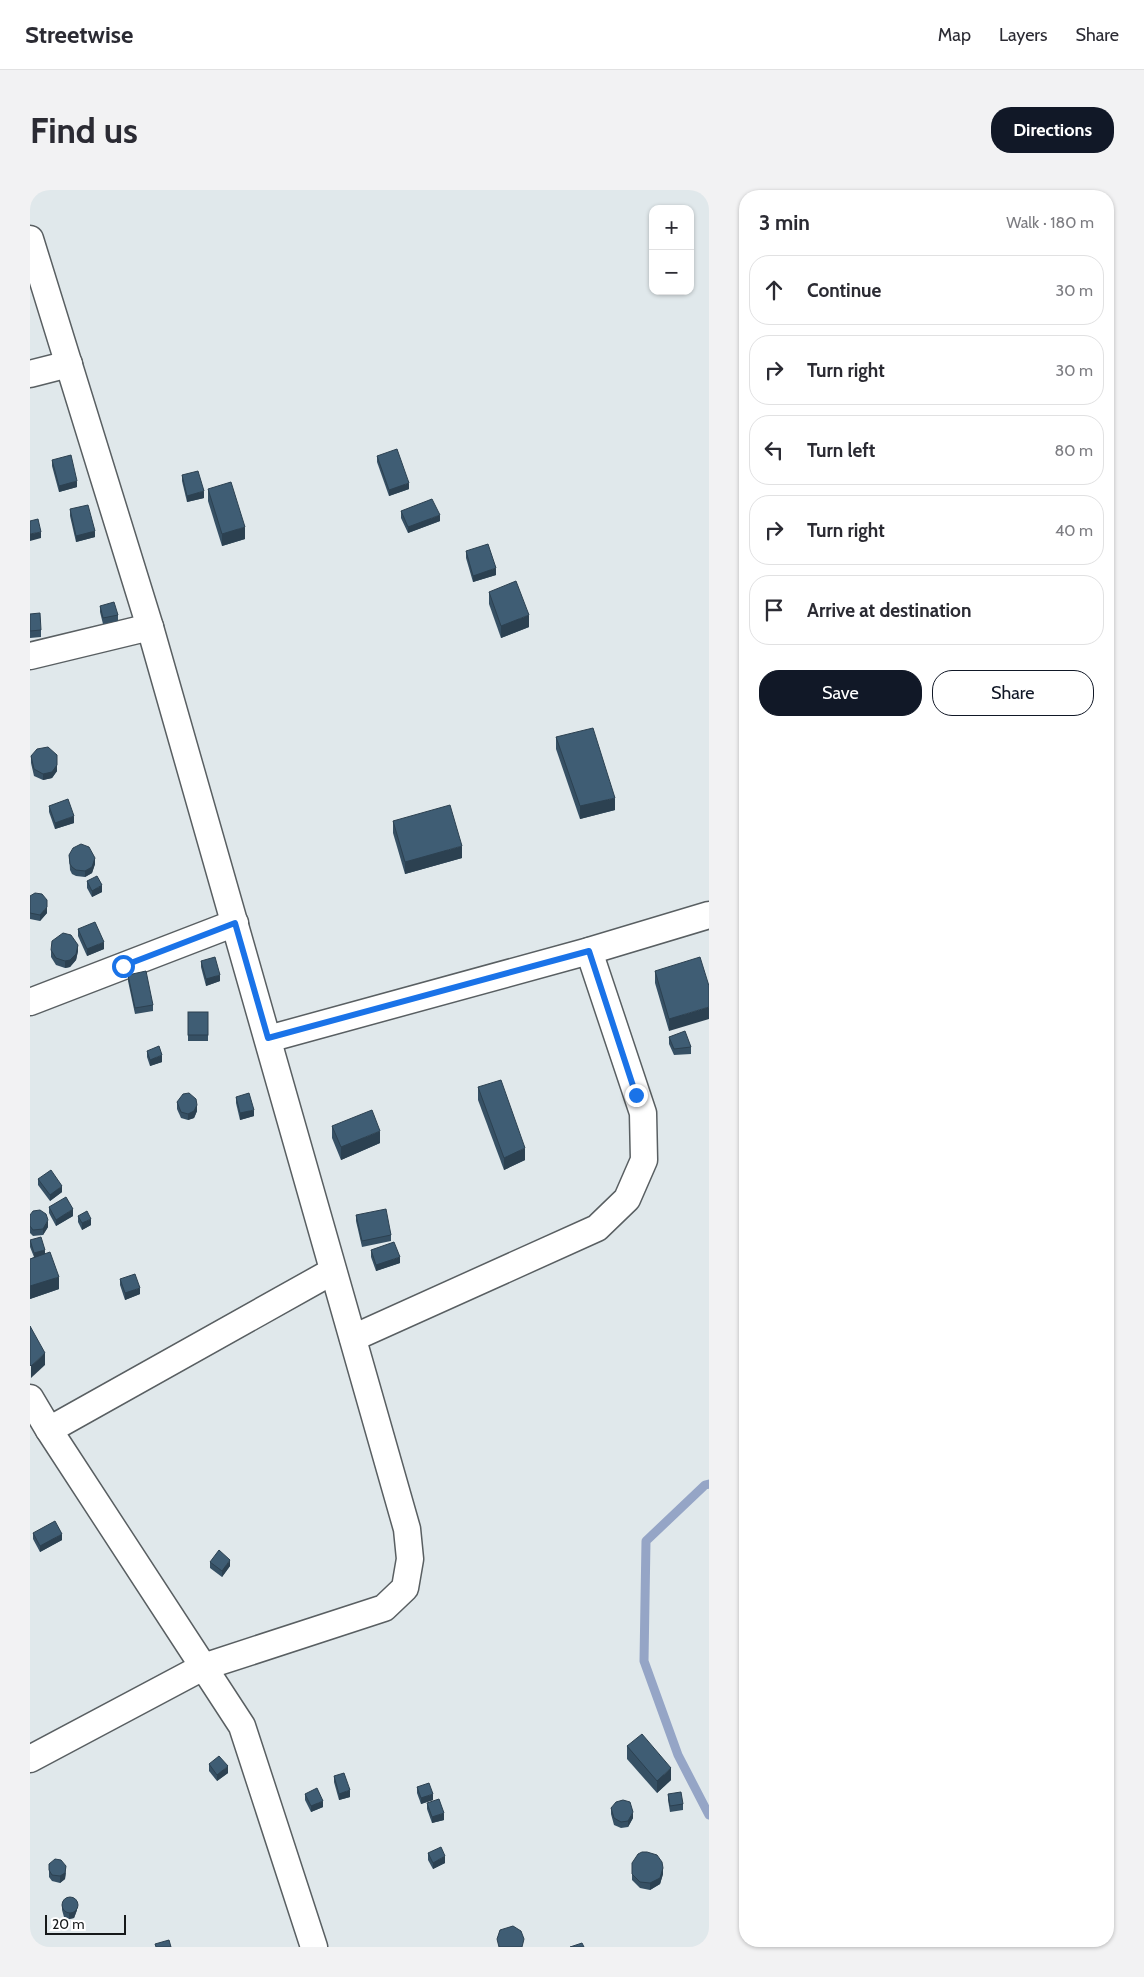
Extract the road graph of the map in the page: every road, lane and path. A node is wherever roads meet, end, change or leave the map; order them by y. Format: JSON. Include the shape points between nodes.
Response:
{"nodes":[{"id":1,"x":30,"y":239,"type":"edge"},
{"id":2,"x":69,"y":364,"type":"junction"},
{"id":3,"x":30,"y":374,"type":"edge"},
{"id":4,"x":150,"y":627,"type":"junction"},
{"id":5,"x":30,"y":656,"type":"edge"},
{"id":6,"x":709,"y":915,"type":"edge"},
{"id":7,"x":235,"y":923,"type":"junction"},
{"id":8,"x":589,"y":951,"type":"junction"},
{"id":9,"x":30,"y":1002,"type":"edge"},
{"id":10,"x":268,"y":1038,"type":"junction"},
{"id":11,"x":333,"y":1271,"type":"junction"},
{"id":12,"x":353,"y":1338,"type":"junction"},
{"id":13,"x":30,"y":1398,"type":"edge"},
{"id":14,"x":48,"y":1430,"type":"junction"},
{"id":15,"x":203,"y":1667,"type":"junction"},
{"id":16,"x":30,"y":1759,"type":"edge"},
{"id":17,"x":314,"y":1947,"type":"edge"}],
"edges":[{"from":1,"to":2,"type":"street"},
{"from":2,"to":3,"type":"street"},
{"from":2,"to":4,"type":"street"},
{"from":4,"to":5,"type":"street"},
{"from":4,"to":7,"type":"street"},
{"from":6,"to":8,"type":"street"},
{"from":7,"to":9,"type":"street"},
{"from":7,"to":10,"type":"street"},
{"from":8,"to":10,"type":"street"},
{"from":8,"to":12,"type":"street","via":[[642,1113],[644,1160],[627,1199],[597,1228]]},
{"from":10,"to":11,"type":"street"},
{"from":11,"to":12,"type":"street"},
{"from":11,"to":14,"type":"street"},
{"from":12,"to":15,"type":"street","via":[[407,1529],[410,1559],[405,1588],[384,1608]]},
{"from":13,"to":14,"type":"street"},
{"from":14,"to":15,"type":"street"},
{"from":15,"to":16,"type":"street"},
{"from":15,"to":17,"type":"street","via":[[242,1726]]}]}
